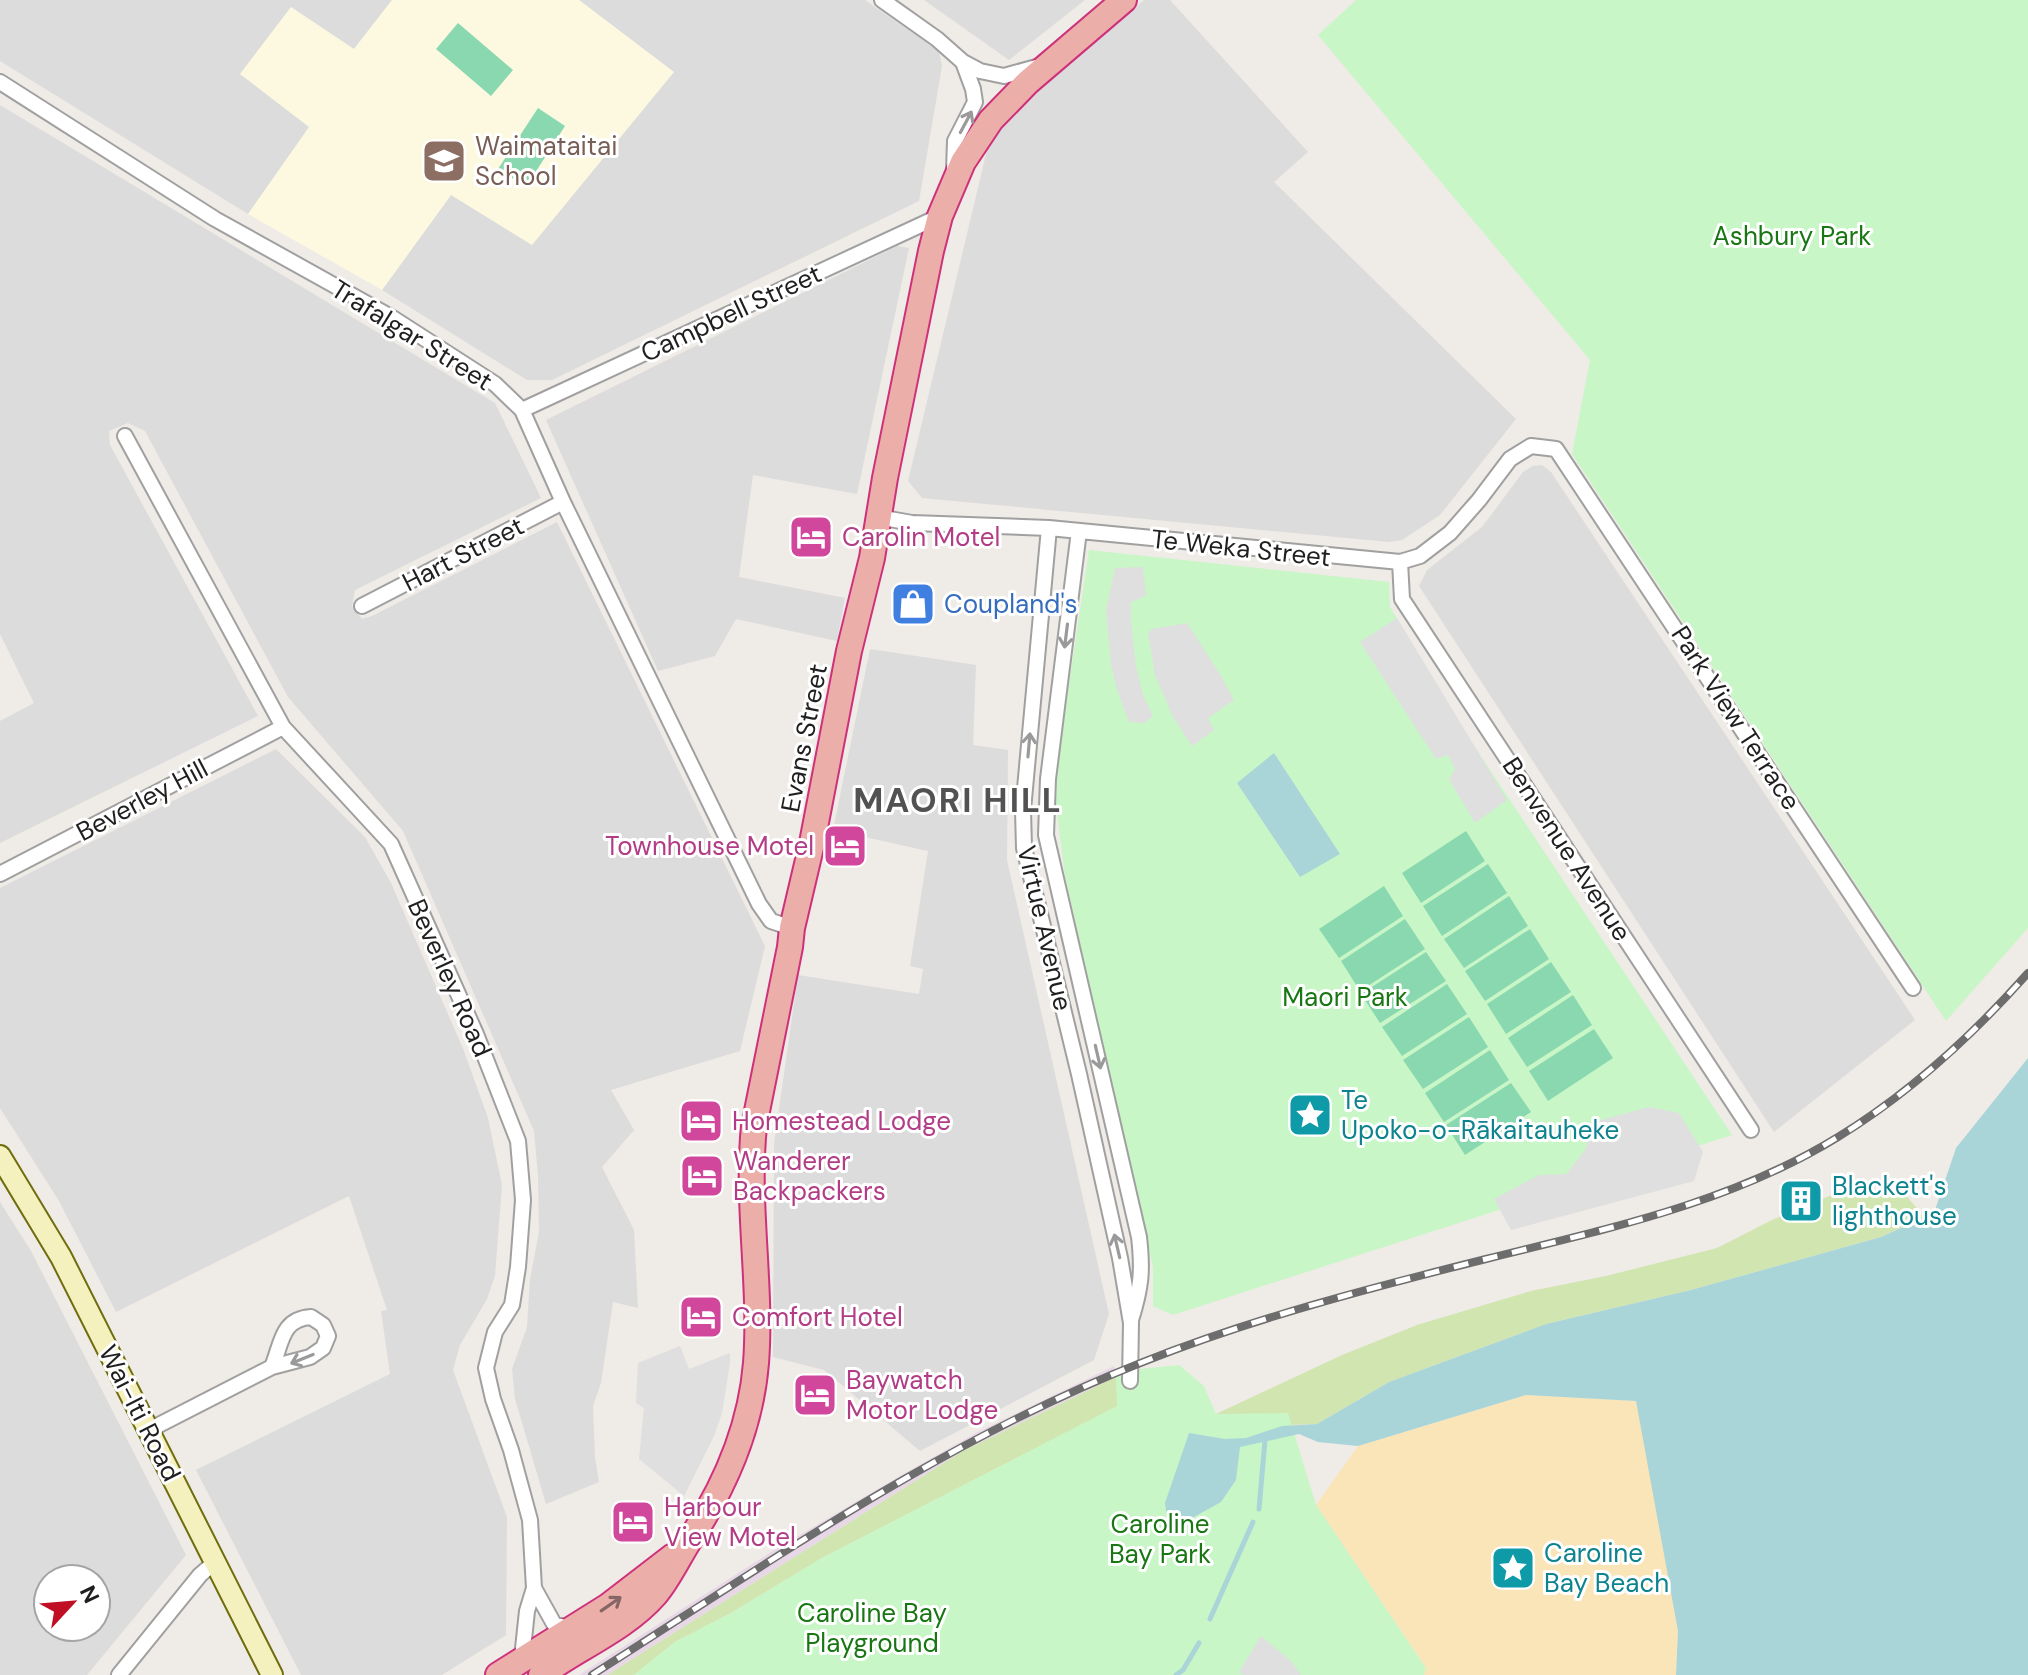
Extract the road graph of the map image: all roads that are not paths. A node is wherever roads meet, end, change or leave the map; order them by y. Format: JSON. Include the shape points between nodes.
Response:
{"nodes":[{"id":1,"x":882,"y":0,"type":"edge"},
{"id":2,"x":1124,"y":0,"type":"edge"},
{"id":3,"x":963,"y":62,"type":"junction"},
{"id":4,"x":1048,"y":64,"type":"junction"},
{"id":5,"x":0,"y":82,"type":"edge"},
{"id":6,"x":954,"y":184,"type":"junction"},
{"id":7,"x":940,"y":216,"type":"junction"},
{"id":8,"x":522,"y":410,"type":"junction"},
{"id":9,"x":125,"y":436,"type":"dead end"},
{"id":10,"x":563,"y":502,"type":"junction"},
{"id":11,"x":878,"y":517,"type":"junction"},
{"id":12,"x":1049,"y":528,"type":"junction"},
{"id":13,"x":1079,"y":531,"type":"junction"},
{"id":14,"x":1400,"y":562,"type":"junction"},
{"id":15,"x":362,"y":606,"type":"dead end"},
{"id":16,"x":283,"y":727,"type":"junction"},
{"id":17,"x":0,"y":874,"type":"edge"},
{"id":18,"x":792,"y":928,"type":"junction"},
{"id":19,"x":1913,"y":988,"type":"dead end"},
{"id":20,"x":1751,"y":1130,"type":"dead end"},
{"id":21,"x":0,"y":1156,"type":"edge"},
{"id":22,"x":1131,"y":1323,"type":"junction"},
{"id":23,"x":272,"y":1367,"type":"dead end"},
{"id":24,"x":1130,"y":1381,"type":"dead end"},
{"id":25,"x":149,"y":1430,"type":"junction"},
{"id":26,"x":685,"y":1547,"type":"junction"},
{"id":27,"x":215,"y":1562,"type":"junction"},
{"id":28,"x":534,"y":1588,"type":"junction"},
{"id":29,"x":572,"y":1629,"type":"junction"},
{"id":30,"x":522,"y":1658,"type":"junction"},
{"id":31,"x":119,"y":1675,"type":"edge"},
{"id":32,"x":272,"y":1675,"type":"edge"},
{"id":33,"x":498,"y":1675,"type":"edge"},
{"id":34,"x":541,"y":1675,"type":"edge"}],
"edges":[{"from":1,"to":3,"type":"street"},
{"from":2,"to":4,"type":"highway","name":"Evans Street"},
{"from":3,"to":4,"type":"street","via":[[999,76]]},
{"from":6,"to":3,"type":"street","one_way":true,"via":[[955,141],[975,102]]},
{"from":4,"to":6,"type":"highway","name":"Evans Street","via":[[991,120]]},
{"from":5,"to":8,"type":"street","name":"Trafalgar Street","via":[[215,219],[391,317],[495,384]]},
{"from":6,"to":7,"type":"highway","name":"Evans Street"},
{"from":7,"to":8,"type":"street","name":"Campbell Street"},
{"from":7,"to":11,"type":"highway","name":"Evans Street"},
{"from":8,"to":10,"type":"street","name":"Trafalgar Street"},
{"from":9,"to":16,"type":"street","name":"Beverley Road"},
{"from":10,"to":15,"type":"street","name":"Hart Street"},
{"from":10,"to":18,"type":"street","name":"Trafalgar Street","via":[[759,904],[771,921]]},
{"from":11,"to":12,"type":"street","name":"Te Weka Street"},
{"from":11,"to":18,"type":"highway","name":"Evans Street"},
{"from":12,"to":13,"type":"street","name":"Te Weka Street"},
{"from":22,"to":12,"type":"street","name":"Virtue Avenue","one_way":true,"via":[[1024,848]]},
{"from":13,"to":14,"type":"street","name":"Te Weka Street"},
{"from":13,"to":22,"type":"street","name":"Virtue Avenue","one_way":true,"via":[[1048,779],[1046,835],[1139,1237],[1143,1271]]},
{"from":14,"to":19,"type":"street","name":"Park View Terrace","via":[[1420,556],[1450,533],[1510,459],[1531,446],[1556,449]]},
{"from":14,"to":20,"type":"street","name":"Benvenue Avenue","via":[[1402,599]]},
{"from":16,"to":17,"type":"street","name":"Beverley Hill"},
{"from":16,"to":28,"type":"street","name":"Beverley Road","via":[[391,844],[518,1141],[523,1200],[518,1267],[512,1305],[495,1332],[486,1368],[530,1520]]},
{"from":18,"to":26,"type":"highway","name":"Evans Street","via":[[751,1150],[753,1387],[724,1479]]},
{"from":21,"to":25,"type":"main road","name":"Wai-Iti Road","via":[[61,1257]]},
{"from":22,"to":24,"type":"street","name":"Virtue Avenue"},
{"from":23,"to":25,"type":"street"},
{"from":25,"to":27,"type":"main road","name":"Wai-Iti Road"},
{"from":29,"to":26,"type":"highway","one_way":true},
{"from":26,"to":34,"type":"highway","name":"Evans Street","via":[[655,1595]]},
{"from":27,"to":31,"type":"street"},
{"from":27,"to":32,"type":"main road","name":"Wai-Iti Road"},
{"from":28,"to":29,"type":"street","name":"Beverley Road","via":[[554,1624]]},
{"from":28,"to":30,"type":"street","name":"Beverley Road"},
{"from":29,"to":30,"type":"highway"},
{"from":30,"to":33,"type":"highway"}]}
